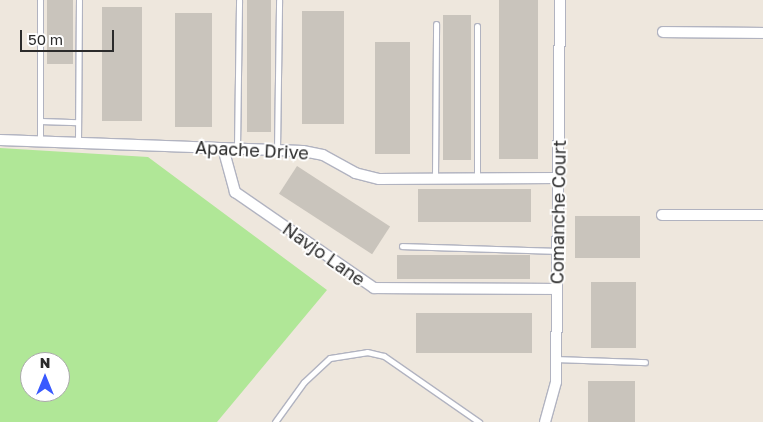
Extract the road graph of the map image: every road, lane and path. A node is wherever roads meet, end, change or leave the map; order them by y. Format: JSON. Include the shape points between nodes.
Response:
{"nodes":[{"id":1,"x":40,"y":0,"type":"edge"},
{"id":2,"x":79,"y":0,"type":"edge"},
{"id":3,"x":239,"y":0,"type":"edge"},
{"id":4,"x":279,"y":0,"type":"edge"},
{"id":5,"x":560,"y":0,"type":"edge"},
{"id":6,"x":436,"y":24,"type":"dead end"},
{"id":7,"x":477,"y":26,"type":"dead end"},
{"id":8,"x":663,"y":32,"type":"dead end"},
{"id":9,"x":763,"y":33,"type":"edge"},
{"id":10,"x":40,"y":121,"type":"junction"},
{"id":11,"x":78,"y":122,"type":"junction"},
{"id":12,"x":0,"y":140,"type":"edge"},
{"id":13,"x":40,"y":142,"type":"junction"},
{"id":14,"x":78,"y":143,"type":"junction"},
{"id":15,"x":223,"y":148,"type":"junction"},
{"id":16,"x":237,"y":149,"type":"junction"},
{"id":17,"x":277,"y":150,"type":"junction"},
{"id":18,"x":559,"y":178,"type":"junction"},
{"id":19,"x":435,"y":179,"type":"junction"},
{"id":20,"x":477,"y":179,"type":"junction"},
{"id":21,"x":662,"y":215,"type":"dead end"},
{"id":22,"x":763,"y":215,"type":"edge"},
{"id":23,"x":402,"y":246,"type":"dead end"},
{"id":24,"x":557,"y":251,"type":"junction"},
{"id":25,"x":557,"y":289,"type":"junction"},
{"id":26,"x":557,"y":360,"type":"junction"},
{"id":27,"x":645,"y":362,"type":"dead end"},
{"id":28,"x":275,"y":422,"type":"edge"},
{"id":29,"x":479,"y":422,"type":"edge"},
{"id":30,"x":545,"y":422,"type":"edge"}],
"edges":[{"from":1,"to":10,"type":"lane"},
{"from":2,"to":11,"type":"lane"},
{"from":3,"to":16,"type":"lane"},
{"from":4,"to":17,"type":"lane"},
{"from":5,"to":18,"type":"street","name":"Comanche Court"},
{"from":6,"to":19,"type":"lane"},
{"from":7,"to":20,"type":"lane"},
{"from":8,"to":9,"type":"street"},
{"from":10,"to":11,"type":"lane"},
{"from":10,"to":13,"type":"lane"},
{"from":11,"to":14,"type":"lane"},
{"from":12,"to":13,"type":"street","name":"Apache Drive"},
{"from":13,"to":14,"type":"street","name":"Apache Drive"},
{"from":14,"to":15,"type":"street","name":"Apache Drive"},
{"from":15,"to":16,"type":"street","name":"Apache Drive"},
{"from":15,"to":25,"type":"street","name":"Navjo Lane","via":[[236,192],[374,288]]},
{"from":16,"to":17,"type":"street","name":"Apache Drive"},
{"from":17,"to":19,"type":"street","name":"Apache Drive","via":[[323,154],[355,173],[379,180]]},
{"from":18,"to":20,"type":"street","name":"Apache Drive"},
{"from":18,"to":24,"type":"street","name":"Comanche Court"},
{"from":19,"to":20,"type":"street","name":"Apache Drive"},
{"from":21,"to":22,"type":"street"},
{"from":23,"to":24,"type":"lane"},
{"from":24,"to":25,"type":"street","name":"Comanche Court"},
{"from":25,"to":26,"type":"street","name":"Comanche Court"},
{"from":26,"to":27,"type":"lane"},
{"from":26,"to":30,"type":"street","name":"Comanche Court","via":[[553,403]]},
{"from":28,"to":29,"type":"lane","via":[[304,382],[330,358],[367,352],[384,356]]}]}
